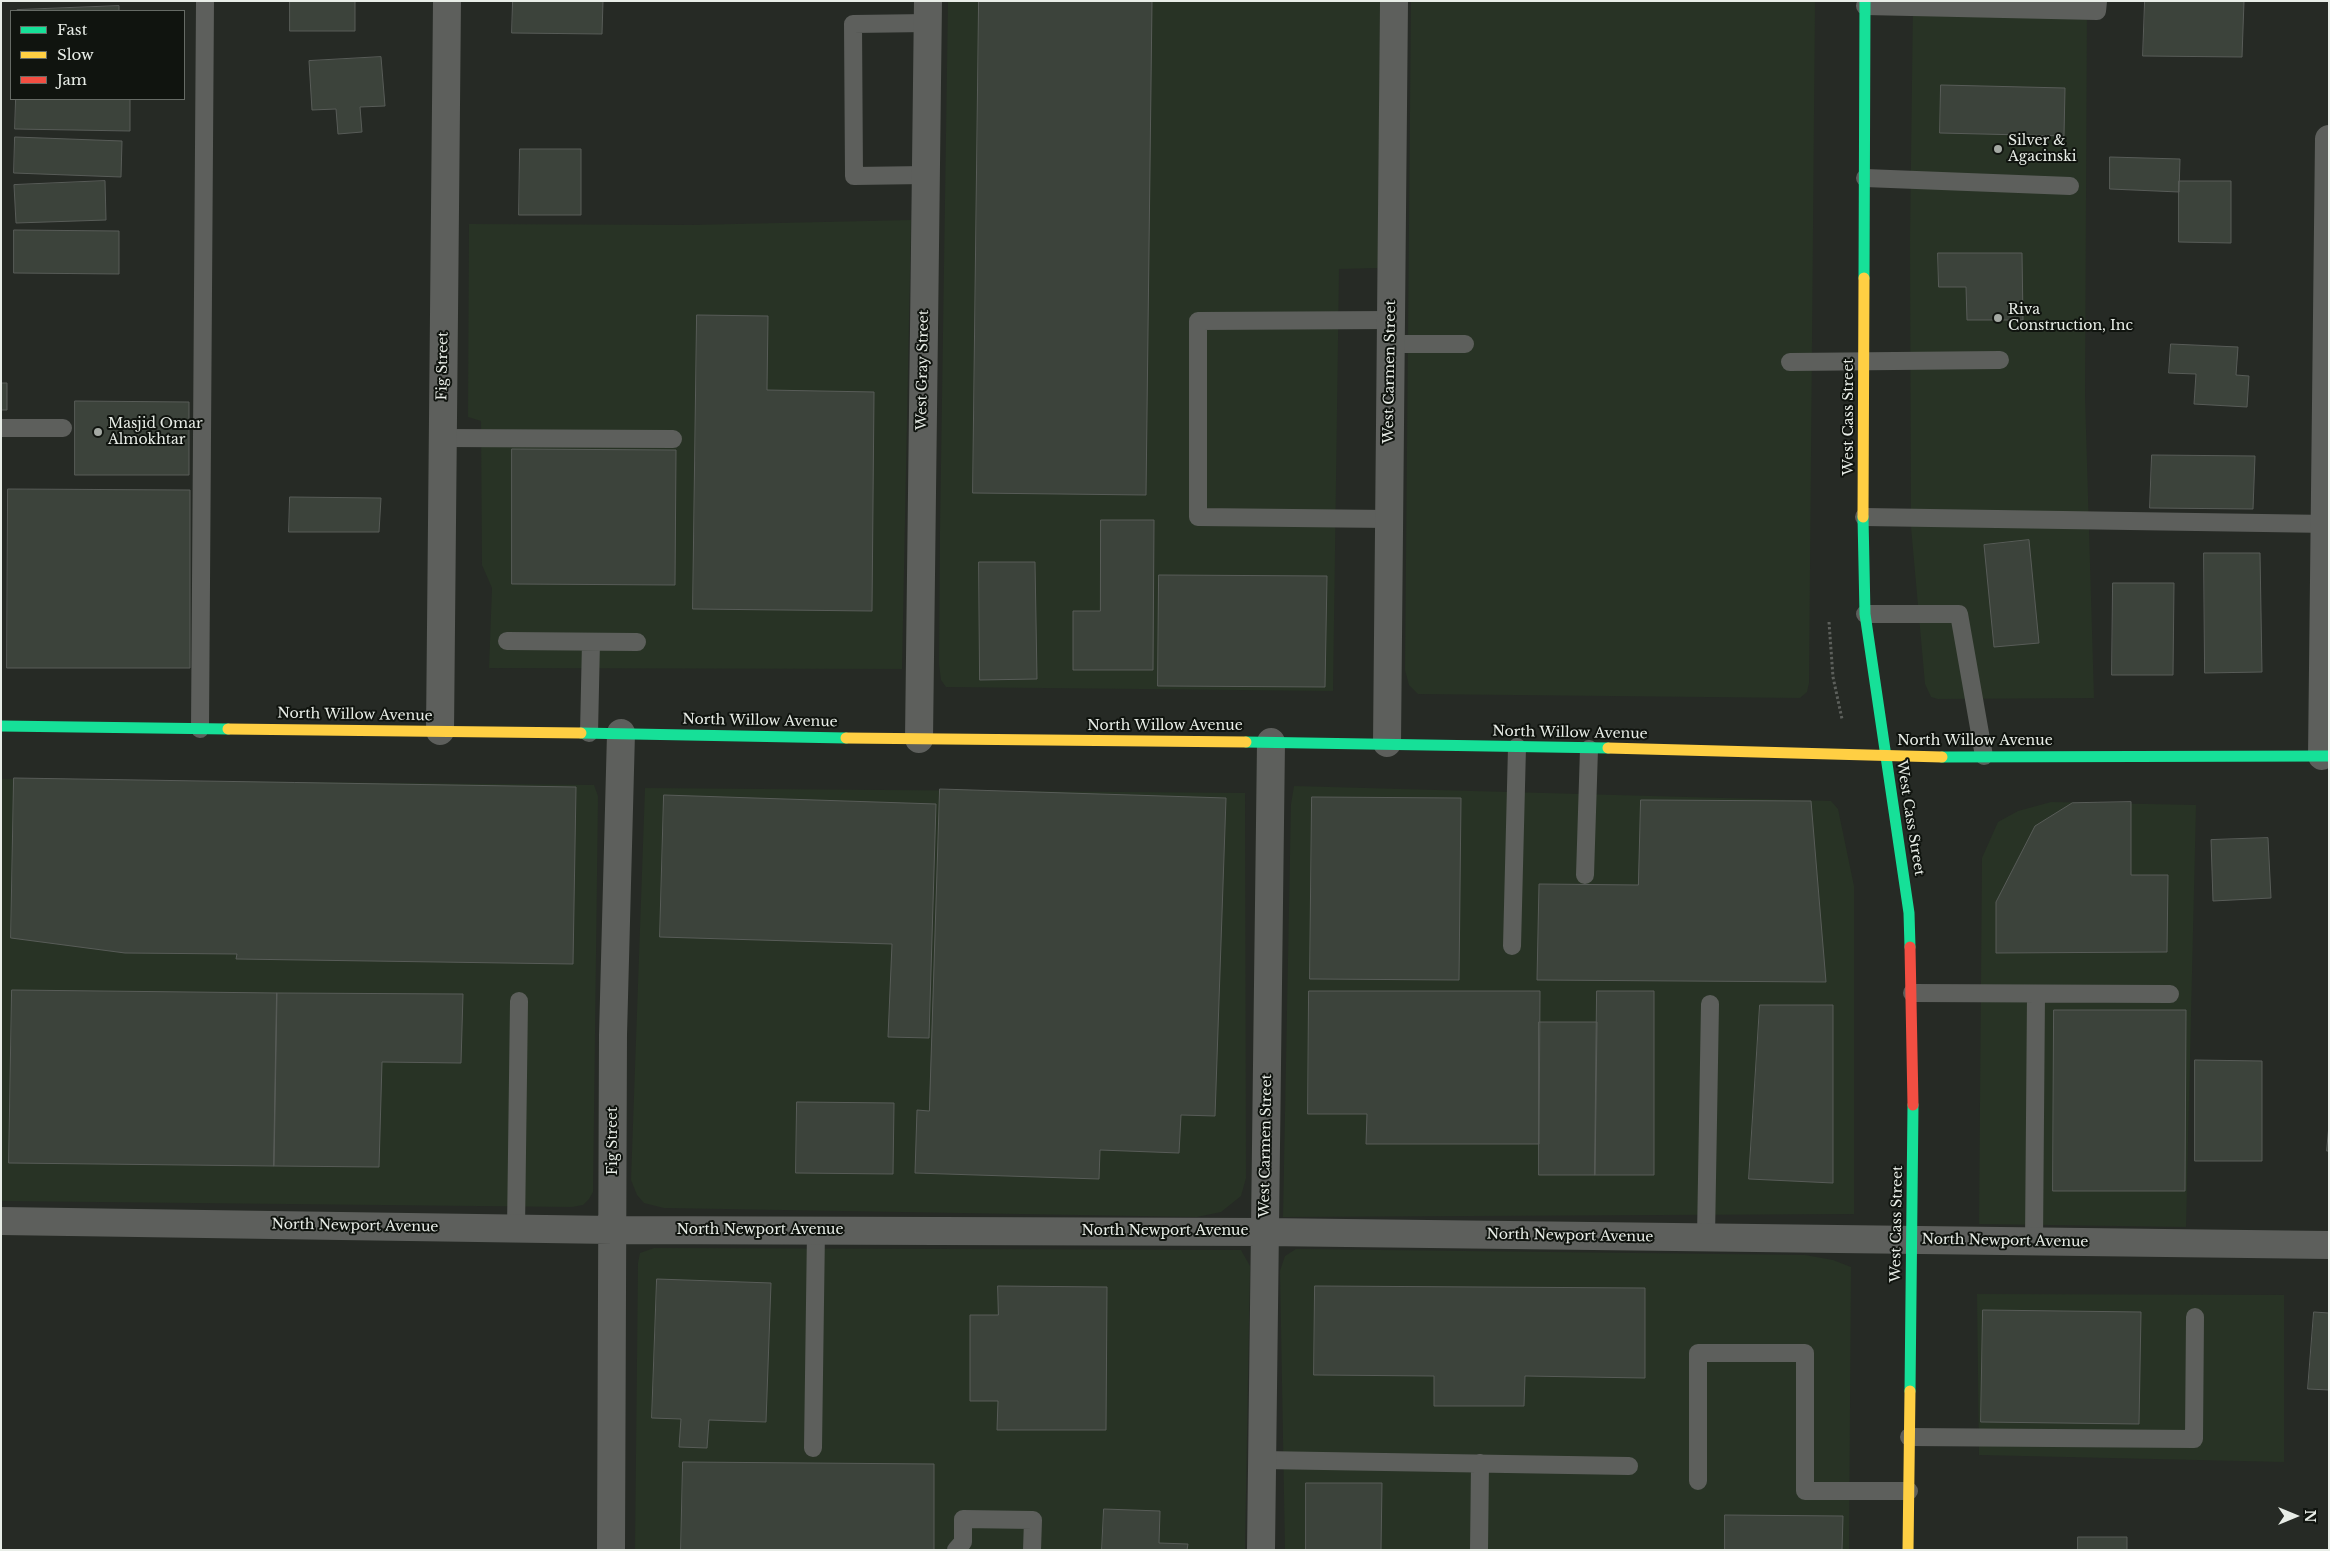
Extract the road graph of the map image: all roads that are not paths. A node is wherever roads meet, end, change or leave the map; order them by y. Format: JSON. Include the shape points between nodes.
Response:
{"nodes":[{"id":1,"x":205,"y":1,"type":"edge"},
{"id":2,"x":447,"y":1,"type":"edge"},
{"id":3,"x":1394,"y":1,"type":"edge"},
{"id":4,"x":2098,"y":1,"type":"edge"},
{"id":5,"x":1865,"y":4,"type":"edge"},
{"id":6,"x":928,"y":12,"type":"edge"},
{"id":7,"x":2329,"y":139,"type":"edge"},
{"id":8,"x":926,"y":175,"type":"junction"},
{"id":9,"x":1865,"y":178,"type":"junction"},
{"id":10,"x":2070,"y":186,"type":"dead end"},
{"id":11,"x":1391,"y":332,"type":"junction"},
{"id":12,"x":1465,"y":344,"type":"dead end"},
{"id":13,"x":2000,"y":360,"type":"dead end"},
{"id":14,"x":1790,"y":362,"type":"dead end"},
{"id":15,"x":1864,"y":362,"type":"junction"},
{"id":16,"x":1,"y":428,"type":"edge"},
{"id":17,"x":63,"y":428,"type":"dead end"},
{"id":18,"x":443,"y":438,"type":"junction"},
{"id":19,"x":673,"y":439,"type":"dead end"},
{"id":20,"x":1864,"y":517,"type":"junction"},
{"id":21,"x":1389,"y":519,"type":"junction"},
{"id":22,"x":2327,"y":524,"type":"edge"},
{"id":23,"x":1865,"y":614,"type":"junction"},
{"id":24,"x":507,"y":641,"type":"dead end"},
{"id":25,"x":591,"y":642,"type":"junction"},
{"id":26,"x":636,"y":642,"type":"dead end"},
{"id":27,"x":1,"y":726,"type":"edge"},
{"id":28,"x":200,"y":729,"type":"junction"},
{"id":29,"x":440,"y":731,"type":"junction"},
{"id":30,"x":589,"y":733,"type":"junction"},
{"id":31,"x":620,"y":733,"type":"junction"},
{"id":32,"x":919,"y":739,"type":"junction"},
{"id":33,"x":1271,"y":742,"type":"junction"},
{"id":34,"x":1387,"y":743,"type":"junction"},
{"id":35,"x":1517,"y":747,"type":"junction"},
{"id":36,"x":1588,"y":749,"type":"junction"},
{"id":37,"x":1884,"y":756,"type":"junction"},
{"id":38,"x":1984,"y":756,"type":"junction"},
{"id":39,"x":2326,"y":756,"type":"edge"},
{"id":40,"x":1585,"y":874,"type":"dead end"},
{"id":41,"x":1512,"y":946,"type":"dead end"},
{"id":42,"x":1912,"y":993,"type":"junction"},
{"id":43,"x":2036,"y":994,"type":"junction"},
{"id":44,"x":2170,"y":994,"type":"dead end"},
{"id":45,"x":519,"y":1000,"type":"dead end"},
{"id":46,"x":1710,"y":1004,"type":"dead end"},
{"id":47,"x":1,"y":1221,"type":"edge"},
{"id":48,"x":516,"y":1229,"type":"junction"},
{"id":49,"x":614,"y":1230,"type":"junction"},
{"id":50,"x":816,"y":1230,"type":"junction"},
{"id":51,"x":1265,"y":1232,"type":"junction"},
{"id":52,"x":1706,"y":1237,"type":"junction"},
{"id":53,"x":1911,"y":1240,"type":"junction"},
{"id":54,"x":2034,"y":1241,"type":"junction"},
{"id":55,"x":2329,"y":1245,"type":"edge"},
{"id":56,"x":2195,"y":1317,"type":"dead end"},
{"id":57,"x":1910,"y":1437,"type":"junction"},
{"id":58,"x":813,"y":1448,"type":"dead end"},
{"id":59,"x":1262,"y":1460,"type":"junction"},
{"id":60,"x":1480,"y":1463,"type":"junction"},
{"id":61,"x":1629,"y":1466,"type":"dead end"},
{"id":62,"x":1698,"y":1482,"type":"dead end"},
{"id":63,"x":1909,"y":1490,"type":"junction"},
{"id":64,"x":611,"y":1550,"type":"edge"},
{"id":65,"x":956,"y":1550,"type":"edge"},
{"id":66,"x":1032,"y":1550,"type":"edge"},
{"id":67,"x":1261,"y":1550,"type":"edge"},
{"id":68,"x":1479,"y":1550,"type":"edge"},
{"id":69,"x":1908,"y":1550,"type":"edge"}],
"edges":[{"from":1,"to":28,"type":"lane"},
{"from":2,"to":18,"type":"street","name":"Fig Street"},
{"from":3,"to":11,"type":"street","name":"West Carmen Street"},
{"from":4,"to":5,"type":"lane","via":[[2097,11]]},
{"from":5,"to":9,"type":"street","name":"West Cass Street"},
{"from":6,"to":8,"type":"street","name":"West Gray Street"},
{"from":6,"to":8,"type":"lane","via":[[853,24],[854,176]]},
{"from":7,"to":22,"type":"street"},
{"from":8,"to":32,"type":"street","name":"West Gray Street"},
{"from":9,"to":10,"type":"lane"},
{"from":9,"to":15,"type":"street","name":"West Cass Street"},
{"from":11,"to":12,"type":"lane"},
{"from":11,"to":21,"type":"street","name":"West Carmen Street"},
{"from":11,"to":21,"type":"lane","via":[[1198,321],[1198,517]]},
{"from":13,"to":15,"type":"lane"},
{"from":14,"to":15,"type":"lane"},
{"from":15,"to":20,"type":"street","name":"West Cass Street"},
{"from":16,"to":17,"type":"lane"},
{"from":18,"to":19,"type":"lane"},
{"from":18,"to":29,"type":"street","name":"Fig Street"},
{"from":20,"to":22,"type":"lane"},
{"from":20,"to":23,"type":"street","name":"West Cass Street"},
{"from":21,"to":34,"type":"street","name":"West Carmen Street"},
{"from":22,"to":39,"type":"street"},
{"from":23,"to":37,"type":"street","name":"West Cass Street"},
{"from":23,"to":38,"type":"lane","via":[[1959,614]]},
{"from":24,"to":25,"type":"lane"},
{"from":25,"to":26,"type":"lane"},
{"from":25,"to":30,"type":"lane"},
{"from":27,"to":28,"type":"street","name":"North Willow Avenue"},
{"from":28,"to":29,"type":"street","name":"North Willow Avenue"},
{"from":29,"to":30,"type":"street","name":"North Willow Avenue"},
{"from":30,"to":31,"type":"street","name":"North Willow Avenue"},
{"from":31,"to":32,"type":"street","name":"North Willow Avenue"},
{"from":31,"to":49,"type":"street","name":"Fig Street"},
{"from":32,"to":33,"type":"street","name":"North Willow Avenue"},
{"from":33,"to":34,"type":"street","name":"North Willow Avenue"},
{"from":33,"to":51,"type":"street","name":"West Carmen Street"},
{"from":34,"to":35,"type":"street","name":"North Willow Avenue"},
{"from":35,"to":36,"type":"street","name":"North Willow Avenue"},
{"from":35,"to":41,"type":"lane"},
{"from":36,"to":37,"type":"street","name":"North Willow Avenue"},
{"from":36,"to":40,"type":"lane"},
{"from":37,"to":38,"type":"street","name":"North Willow Avenue"},
{"from":37,"to":42,"type":"street","name":"West Cass Street","via":[[1910,912]]},
{"from":38,"to":39,"type":"street","name":"North Willow Avenue"},
{"from":42,"to":43,"type":"lane"},
{"from":42,"to":53,"type":"street","name":"West Cass Street"},
{"from":43,"to":44,"type":"lane"},
{"from":43,"to":54,"type":"lane"},
{"from":45,"to":48,"type":"lane"},
{"from":46,"to":52,"type":"lane"},
{"from":47,"to":48,"type":"street","name":"North Newport Avenue"},
{"from":48,"to":49,"type":"street","name":"North Newport Avenue"},
{"from":49,"to":50,"type":"street","name":"North Newport Avenue"},
{"from":49,"to":64,"type":"street","name":"Fig Street"},
{"from":50,"to":51,"type":"street","name":"North Newport Avenue"},
{"from":50,"to":58,"type":"lane"},
{"from":51,"to":52,"type":"street","name":"North Newport Avenue"},
{"from":51,"to":59,"type":"street","name":"West Carmen Street"},
{"from":52,"to":53,"type":"street","name":"North Newport Avenue"},
{"from":53,"to":54,"type":"street","name":"North Newport Avenue"},
{"from":53,"to":57,"type":"street","name":"West Cass Street"},
{"from":54,"to":55,"type":"street","name":"North Newport Avenue"},
{"from":56,"to":57,"type":"lane","via":[[2194,1439]]},
{"from":57,"to":63,"type":"street","name":"West Cass Street"},
{"from":59,"to":60,"type":"lane"},
{"from":59,"to":67,"type":"street","name":"West Carmen Street"},
{"from":60,"to":61,"type":"lane"},
{"from":60,"to":68,"type":"lane"},
{"from":62,"to":63,"type":"lane","via":[[1698,1353],[1805,1353],[1805,1490]]},
{"from":63,"to":69,"type":"street","name":"West Cass Street"},
{"from":65,"to":66,"type":"lane","via":[[963,1542],[963,1519],[1033,1520]]}]}
